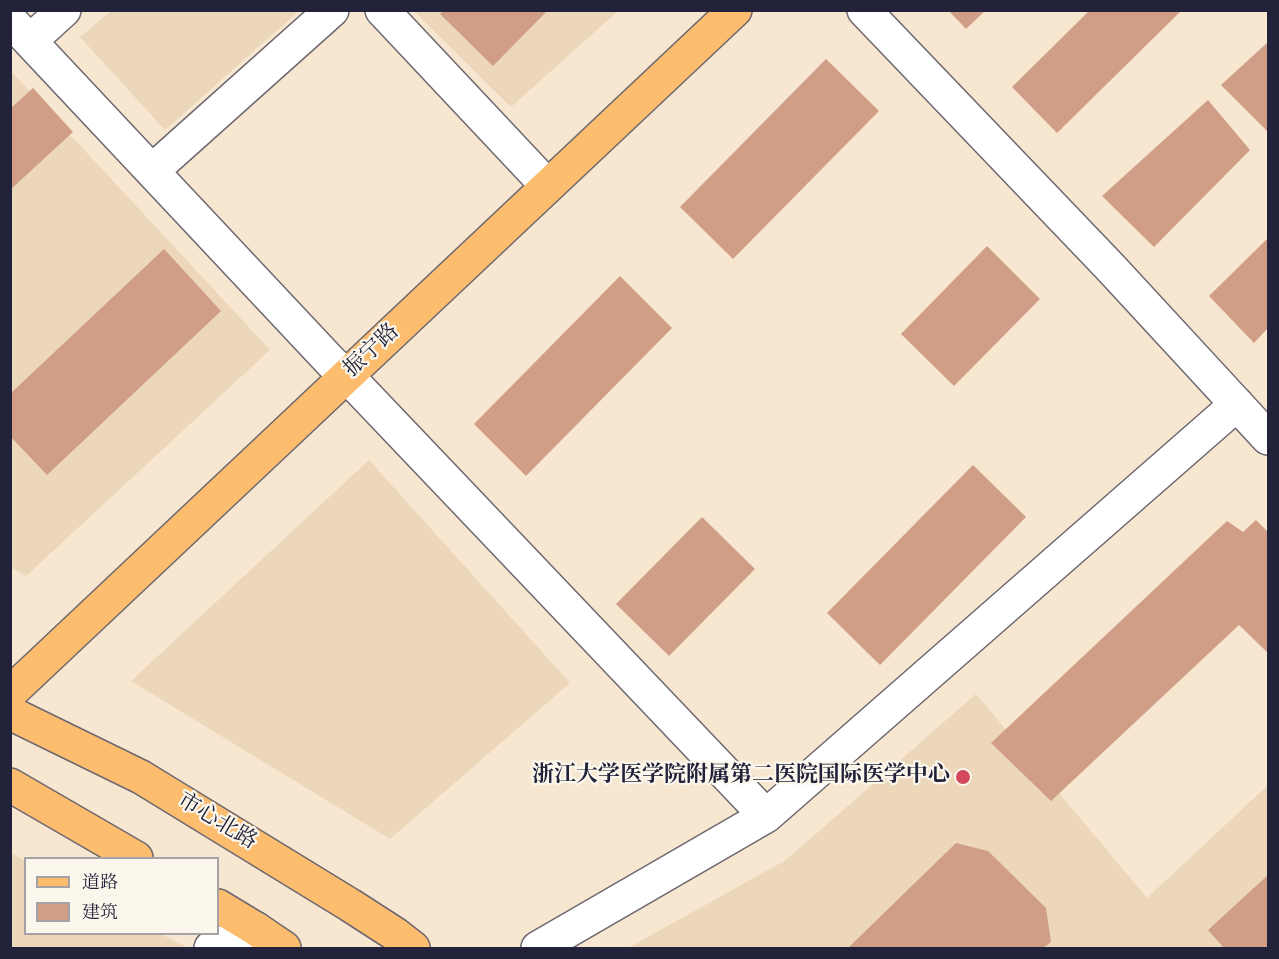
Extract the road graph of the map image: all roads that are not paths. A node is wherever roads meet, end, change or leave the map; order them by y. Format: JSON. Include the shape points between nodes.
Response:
{"nodes":[{"id":1,"x":64,"y":10,"type":"edge"},
{"id":2,"x":332,"y":10,"type":"edge"},
{"id":3,"x":382,"y":10,"type":"edge"},
{"id":4,"x":705,"y":10,"type":"edge"},
{"id":5,"x":735,"y":10,"type":"edge"},
{"id":6,"x":864,"y":10,"type":"edge"},
{"id":7,"x":20,"y":30,"type":"edge"},
{"id":8,"x":152,"y":171,"type":"junction"},
{"id":9,"x":536,"y":174,"type":"junction"},
{"id":10,"x":340,"y":370,"type":"junction"},
{"id":11,"x":1237,"y":404,"type":"junction"},
{"id":12,"x":1269,"y":438,"type":"edge"},
{"id":13,"x":10,"y":664,"type":"edge"},
{"id":14,"x":10,"y":693,"type":"edge"},
{"id":15,"x":10,"y":713,"type":"edge"},
{"id":16,"x":10,"y":785,"type":"edge"},
{"id":17,"x":766,"y":816,"type":"junction"},
{"id":18,"x":134,"y":857,"type":"edge"},
{"id":19,"x":219,"y":907,"type":"edge"},
{"id":20,"x":256,"y":929,"type":"junction"},
{"id":21,"x":211,"y":948,"type":"edge"},
{"id":22,"x":284,"y":948,"type":"edge"},
{"id":23,"x":413,"y":948,"type":"edge"},
{"id":24,"x":538,"y":948,"type":"edge"}],
"edges":[{"from":1,"to":7,"type":"street"},
{"from":2,"to":8,"type":"street"},
{"from":3,"to":9,"type":"street"},
{"from":4,"to":9,"type":"main road","name":"振宁路"},
{"from":5,"to":10,"type":"main road","name":"振宁路"},
{"from":6,"to":11,"type":"street"},
{"from":7,"to":8,"type":"street"},
{"from":8,"to":10,"type":"street"},
{"from":9,"to":10,"type":"main road","name":"振宁路"},
{"from":10,"to":13,"type":"main road","name":"振宁路"},
{"from":10,"to":14,"type":"main road","name":"振宁路"},
{"from":10,"to":17,"type":"street"},
{"from":11,"to":12,"type":"street"},
{"from":11,"to":17,"type":"street"},
{"from":15,"to":23,"type":"main road","name":"市心北路","via":[[141,777]]},
{"from":16,"to":18,"type":"main road"},
{"from":17,"to":24,"type":"street"},
{"from":19,"to":20,"type":"main road"},
{"from":20,"to":21,"type":"street"},
{"from":20,"to":22,"type":"main road"}]}
